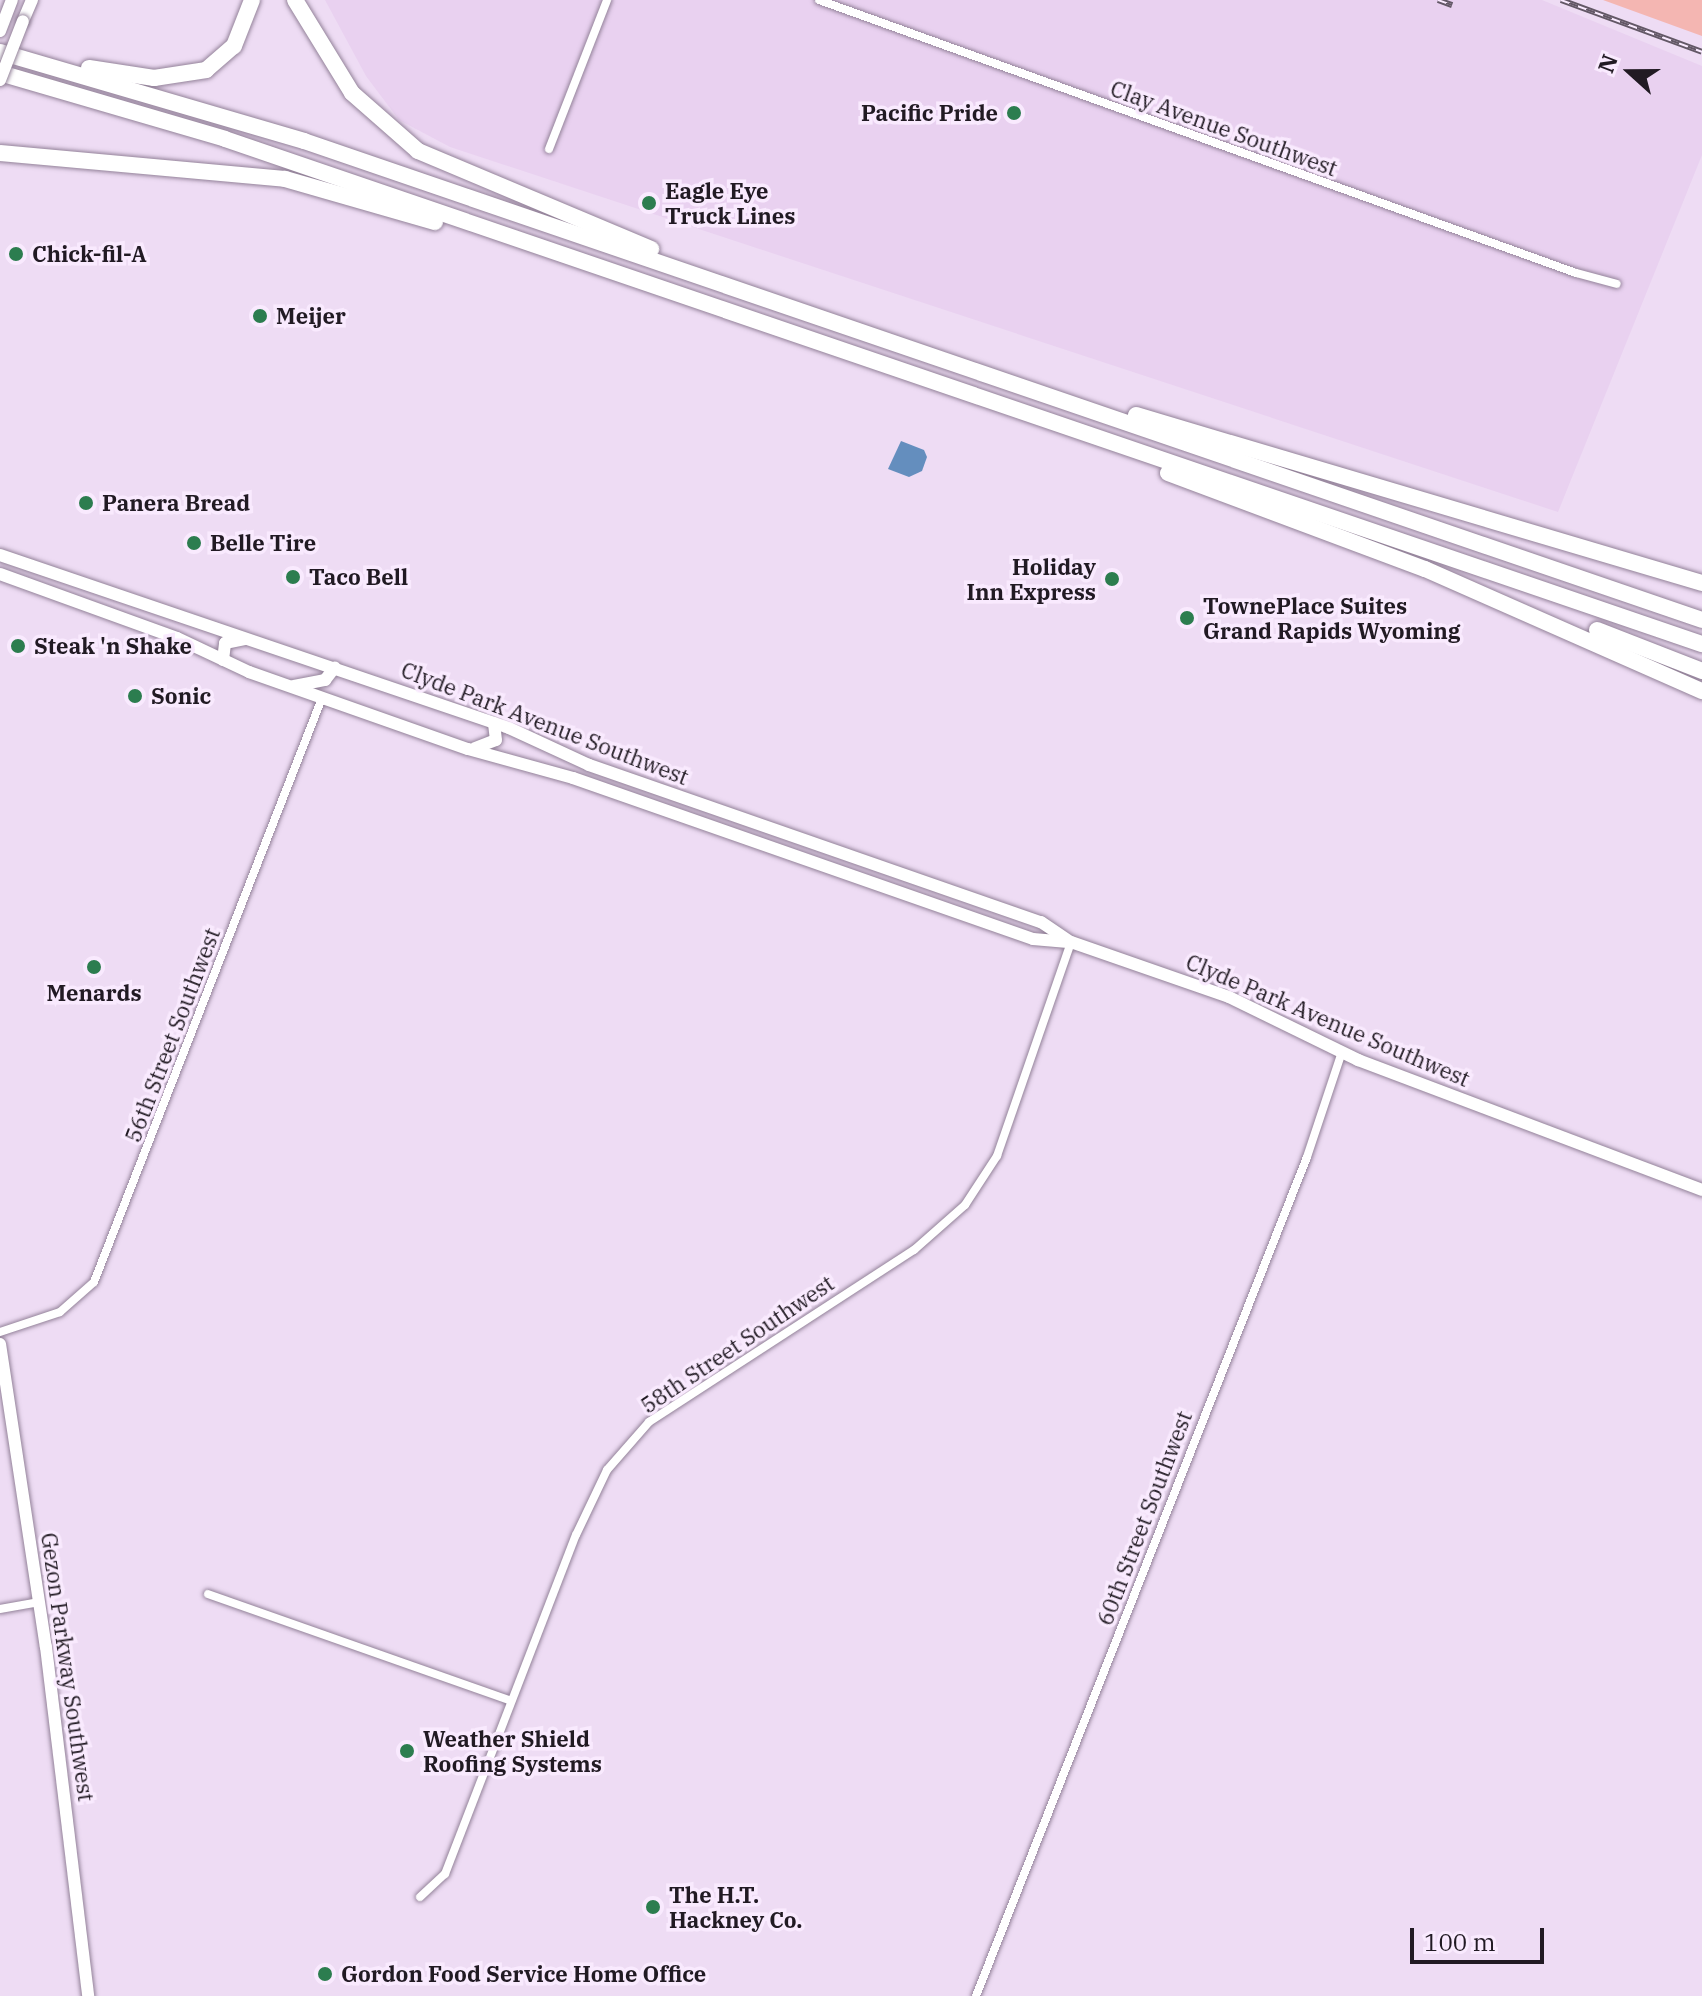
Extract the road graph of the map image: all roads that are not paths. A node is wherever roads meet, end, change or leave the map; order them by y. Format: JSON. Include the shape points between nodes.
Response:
{"nodes":[{"id":1,"x":12,"y":0,"type":"edge"},
{"id":2,"x":32,"y":0,"type":"edge"},
{"id":3,"x":252,"y":0,"type":"edge"},
{"id":4,"x":295,"y":0,"type":"edge"},
{"id":5,"x":607,"y":0,"type":"edge"},
{"id":6,"x":819,"y":0,"type":"edge"},
{"id":7,"x":0,"y":31,"type":"edge"},
{"id":8,"x":2,"y":52,"type":"edge"},
{"id":9,"x":0,"y":76,"type":"edge"},
{"id":10,"x":549,"y":149,"type":"dead end"},
{"id":11,"x":0,"y":153,"type":"edge"},
{"id":12,"x":531,"y":243,"type":"junction"},
{"id":13,"x":1617,"y":284,"type":"dead end"},
{"id":14,"x":785,"y":305,"type":"junction"},
{"id":15,"x":883,"y":363,"type":"junction"},
{"id":16,"x":1003,"y":380,"type":"junction"},
{"id":17,"x":1584,"y":548,"type":"junction"},
{"id":18,"x":0,"y":555,"type":"edge"},
{"id":19,"x":1425,"y":569,"type":"junction"},
{"id":20,"x":0,"y":574,"type":"edge"},
{"id":21,"x":1702,"y":575,"type":"edge"},
{"id":22,"x":1702,"y":583,"type":"edge"},
{"id":23,"x":1702,"y":620,"type":"edge"},
{"id":24,"x":260,"y":640,"type":"junction"},
{"id":25,"x":1702,"y":644,"type":"edge"},
{"id":26,"x":223,"y":660,"type":"junction"},
{"id":27,"x":335,"y":667,"type":"junction"},
{"id":28,"x":1702,"y":671,"type":"edge"},
{"id":29,"x":290,"y":686,"type":"junction"},
{"id":30,"x":1702,"y":691,"type":"edge"},
{"id":31,"x":322,"y":698,"type":"junction"},
{"id":32,"x":494,"y":723,"type":"junction"},
{"id":33,"x":468,"y":749,"type":"junction"},
{"id":34,"x":642,"y":782,"type":"junction"},
{"id":35,"x":613,"y":792,"type":"junction"},
{"id":36,"x":1071,"y":942,"type":"junction"},
{"id":37,"x":1342,"y":1052,"type":"junction"},
{"id":38,"x":1702,"y":1190,"type":"edge"},
{"id":39,"x":0,"y":1332,"type":"edge"},
{"id":40,"x":0,"y":1344,"type":"edge"},
{"id":41,"x":208,"y":1594,"type":"dead end"},
{"id":42,"x":39,"y":1602,"type":"junction"},
{"id":43,"x":0,"y":1609,"type":"edge"},
{"id":44,"x":511,"y":1701,"type":"junction"},
{"id":45,"x":420,"y":1897,"type":"dead end"},
{"id":46,"x":88,"y":1996,"type":"edge"},
{"id":47,"x":976,"y":1996,"type":"edge"}],
"edges":[{"from":1,"to":7,"type":"main road"},
{"from":2,"to":9,"type":"main road","bridge":true},
{"from":3,"to":8,"type":"highway","via":[[249,20],[234,46],[214,65],[187,76],[140,77]]},
{"from":4,"to":14,"type":"highway","via":[[352,93],[418,151],[452,170]]},
{"from":5,"to":10,"type":"street"},
{"from":6,"to":13,"type":"street","name":"Clay Avenue Southwest"},
{"from":8,"to":14,"type":"highway","via":[[304,141]]},
{"from":9,"to":12,"type":"highway","via":[[40,83],[225,139]]},
{"from":11,"to":12,"type":"highway","via":[[296,181],[457,228]]},
{"from":12,"to":15,"type":"highway"},
{"from":14,"to":16,"type":"highway"},
{"from":15,"to":19,"type":"highway","via":[[999,414]]},
{"from":15,"to":25,"type":"highway"},
{"from":16,"to":17,"type":"highway"},
{"from":16,"to":23,"type":"highway"},
{"from":17,"to":21,"type":"highway"},
{"from":17,"to":22,"type":"highway"},
{"from":18,"to":24,"type":"main road","name":"Clyde Park Avenue Southwest","via":[[186,621]]},
{"from":19,"to":28,"type":"highway"},
{"from":19,"to":30,"type":"highway"},
{"from":20,"to":26,"type":"main road","name":"Clyde Park Avenue Southwest"},
{"from":24,"to":26,"type":"main road","via":[[227,641]]},
{"from":24,"to":27,"type":"main road","name":"Clyde Park Avenue Southwest"},
{"from":26,"to":29,"type":"main road","name":"Clyde Park Avenue Southwest"},
{"from":27,"to":29,"type":"main road","via":[[321,682]]},
{"from":27,"to":32,"type":"main road","name":"Clyde Park Avenue Southwest"},
{"from":29,"to":31,"type":"main road","name":"Clyde Park Avenue Southwest"},
{"from":31,"to":33,"type":"main road","name":"Clyde Park Avenue Southwest"},
{"from":31,"to":39,"type":"street","name":"56th Street Southwest","via":[[94,1282],[60,1312]]},
{"from":32,"to":33,"type":"main road","via":[[498,735],[493,744]]},
{"from":32,"to":34,"type":"main road","name":"Clyde Park Avenue Southwest"},
{"from":33,"to":35,"type":"main road","name":"Clyde Park Avenue Southwest"},
{"from":34,"to":35,"type":"main road","via":[[633,792]]},
{"from":34,"to":36,"type":"main road","name":"Clyde Park Avenue Southwest","via":[[1041,922]]},
{"from":35,"to":36,"type":"main road","name":"Clyde Park Avenue Southwest","via":[[1033,939]]},
{"from":36,"to":37,"type":"main road","name":"Clyde Park Avenue Southwest","via":[[1229,997]]},
{"from":36,"to":44,"type":"street","name":"58th Street Southwest","via":[[987,1177],[965,1205],[914,1250],[671,1407],[625,1446],[590,1501]]},
{"from":37,"to":38,"type":"main road","name":"Clyde Park Avenue Southwest"},
{"from":37,"to":47,"type":"street","name":"60th Street Southwest","via":[[1302,1171]]},
{"from":40,"to":42,"type":"main road","name":"Gezon Parkway Southwest"},
{"from":41,"to":44,"type":"street"},
{"from":42,"to":43,"type":"street"},
{"from":42,"to":46,"type":"main road","name":"Gezon Parkway Southwest"},
{"from":44,"to":45,"type":"street","name":"58th Street Southwest","via":[[445,1874]]}]}
